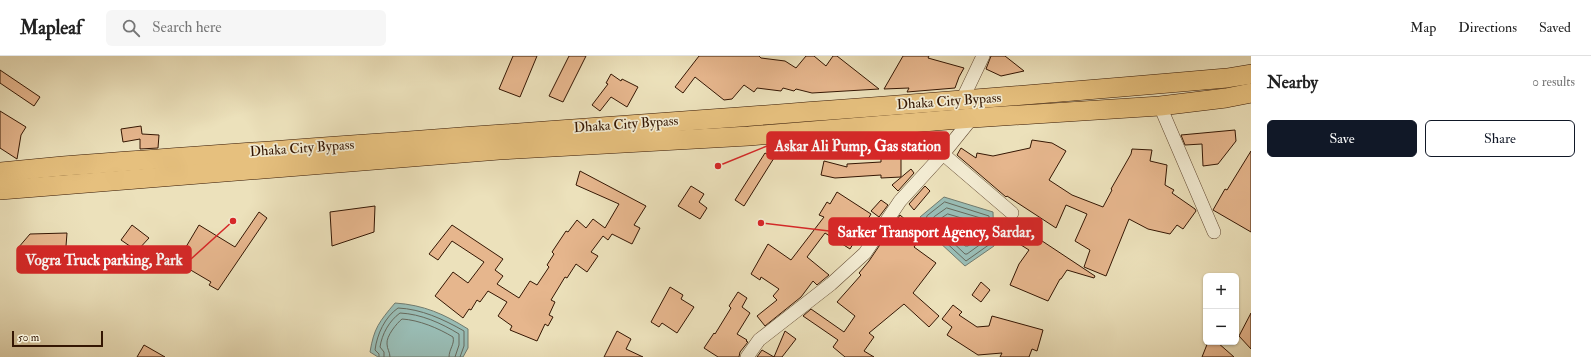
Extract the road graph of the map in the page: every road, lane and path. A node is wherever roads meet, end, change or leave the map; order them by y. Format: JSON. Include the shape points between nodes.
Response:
{"nodes":[{"id":1,"x":983,"y":56,"type":"edge"},
{"id":2,"x":1251,"y":74,"type":"edge"},
{"id":3,"x":1251,"y":93,"type":"edge"},
{"id":4,"x":962,"y":100,"type":"junction"},
{"id":5,"x":1160,"y":106,"type":"junction"},
{"id":6,"x":972,"y":118,"type":"junction"},
{"id":7,"x":943,"y":154,"type":"junction"},
{"id":8,"x":0,"y":172,"type":"edge"},
{"id":9,"x":0,"y":190,"type":"edge"},
{"id":10,"x":1012,"y":213,"type":"dead end"},
{"id":11,"x":1214,"y":232,"type":"dead end"},
{"id":12,"x":747,"y":357,"type":"edge"}],
"edges":[{"from":1,"to":4,"type":"street"},
{"from":2,"to":4,"type":"highway","name":"Dhaka City Bypass"},
{"from":3,"to":5,"type":"highway"},
{"from":4,"to":8,"type":"highway","name":"Dhaka City Bypass"},
{"from":5,"to":6,"type":"highway"},
{"from":5,"to":11,"type":"street"},
{"from":6,"to":7,"type":"street"},
{"from":6,"to":9,"type":"highway","via":[[749,136],[500,150]]},
{"from":7,"to":10,"type":"street"},
{"from":7,"to":12,"type":"street","via":[[900,201],[865,253],[759,340]]}]}
